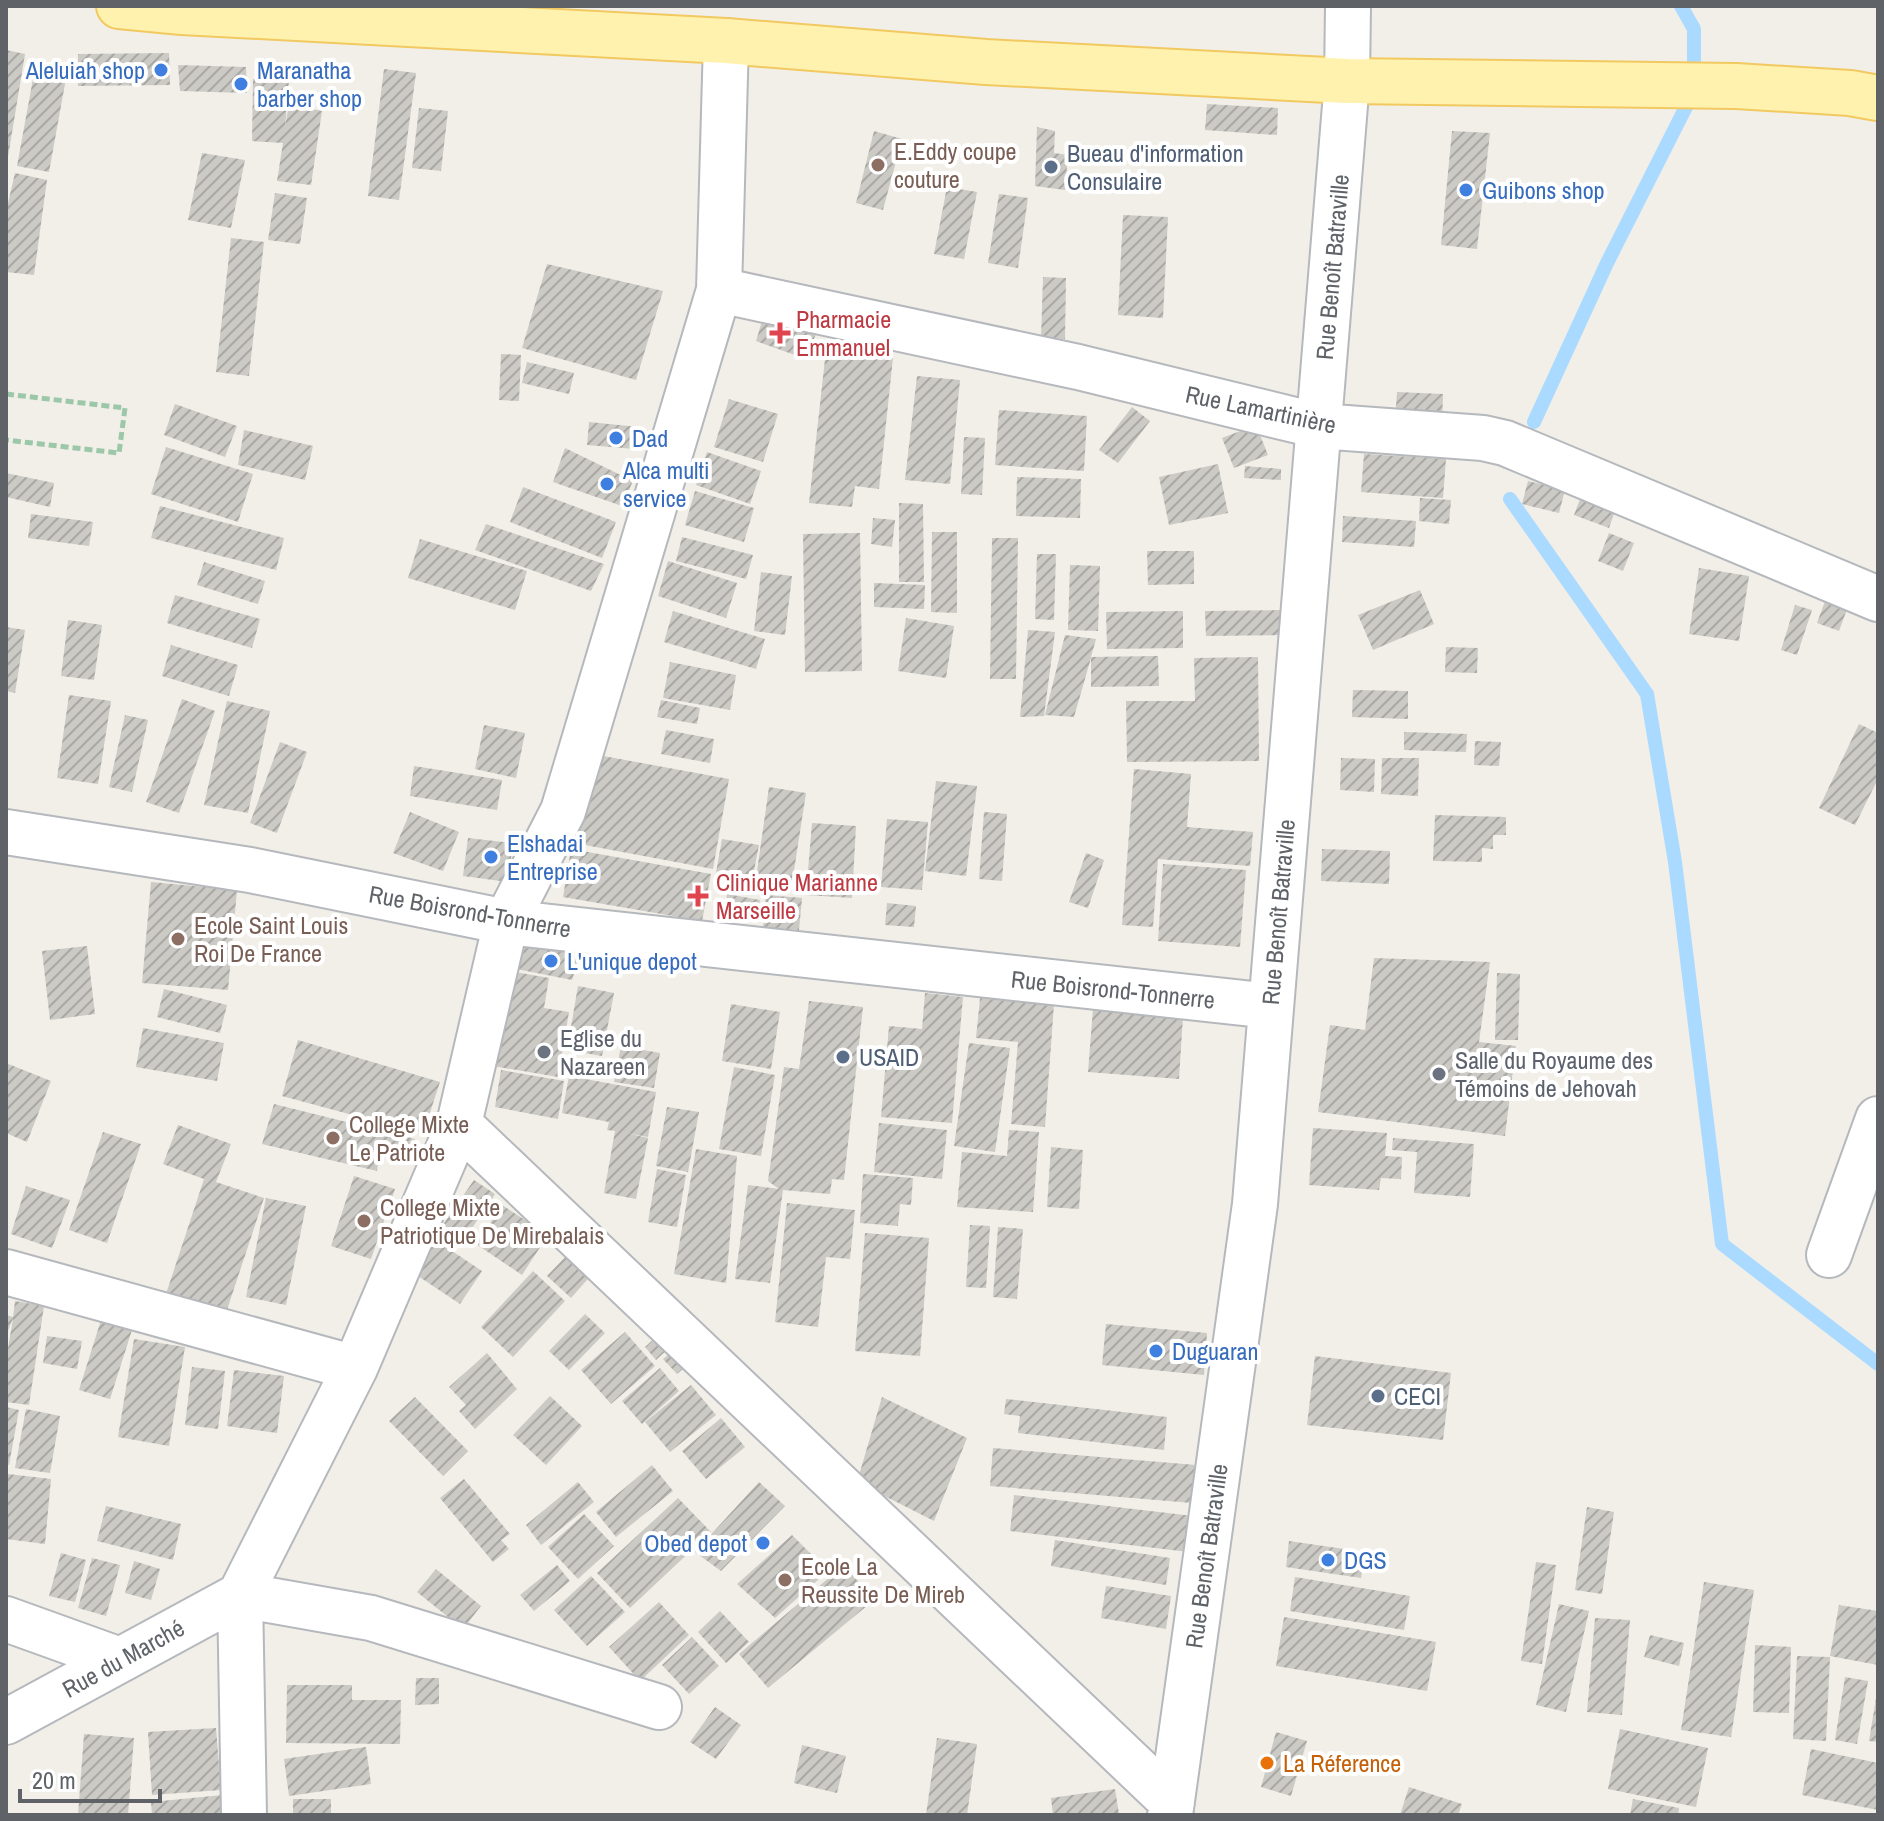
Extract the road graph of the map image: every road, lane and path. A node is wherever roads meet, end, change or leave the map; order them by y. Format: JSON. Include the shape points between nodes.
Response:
{"nodes":[{"id":1,"x":119,"y":6,"type":"edge"},
{"id":2,"x":1348,"y":6,"type":"edge"},
{"id":3,"x":182,"y":9,"type":"edge"},
{"id":4,"x":726,"y":41,"type":"junction"},
{"id":5,"x":1347,"y":81,"type":"junction"},
{"id":6,"x":1878,"y":98,"type":"edge"},
{"id":7,"x":719,"y":290,"type":"junction"},
{"id":8,"x":6,"y":394,"type":"edge"},
{"id":9,"x":1319,"y":426,"type":"junction"},
{"id":10,"x":6,"y":440,"type":"edge"},
{"id":11,"x":1878,"y":599,"type":"edge"},
{"id":12,"x":6,"y":832,"type":"edge"},
{"id":13,"x":506,"y":922,"type":"junction"},
{"id":14,"x":1270,"y":1006,"type":"junction"},
{"id":15,"x":1878,"y":1119,"type":"edge"},
{"id":16,"x":459,"y":1124,"type":"junction"},
{"id":17,"x":1829,"y":1255,"type":"dead end"},
{"id":18,"x":6,"y":1272,"type":"edge"},
{"id":19,"x":355,"y":1368,"type":"junction"},
{"id":20,"x":240,"y":1595,"type":"junction"},
{"id":21,"x":6,"y":1619,"type":"edge"},
{"id":22,"x":120,"y":1660,"type":"junction"},
{"id":23,"x":659,"y":1707,"type":"dead end"},
{"id":24,"x":6,"y":1722,"type":"edge"},
{"id":25,"x":1171,"y":1808,"type":"edge"},
{"id":26,"x":244,"y":1815,"type":"edge"}],
"edges":[{"from":1,"to":3,"type":"main road"},
{"from":2,"to":5,"type":"street","name":"Rue Benoît Batraville"},
{"from":3,"to":4,"type":"main road"},
{"from":4,"to":5,"type":"main road","via":[[986,62]]},
{"from":4,"to":7,"type":"street"},
{"from":5,"to":6,"type":"main road","via":[[1736,86]]},
{"from":5,"to":9,"type":"street","name":"Rue Benoît Batraville"},
{"from":7,"to":9,"type":"street","name":"Rue Lamartinière","via":[[1078,367]]},
{"from":7,"to":13,"type":"street","via":[[563,811]]},
{"from":8,"to":10,"type":"path","via":[[125,408],[119,453]]},
{"from":9,"to":11,"type":"street","name":"Rue Lamartinière","via":[[1505,443]]},
{"from":9,"to":14,"type":"street","name":"Rue Benoît Batraville"},
{"from":12,"to":13,"type":"street","name":"Rue Boisrond-Tonnerre","via":[[250,870]]},
{"from":13,"to":14,"type":"street","name":"Rue Boisrond-Tonnerre"},
{"from":13,"to":16,"type":"street"},
{"from":14,"to":25,"type":"street","name":"Rue Benoît Batraville","via":[[1255,1204]]},
{"from":15,"to":17,"type":"street"},
{"from":16,"to":19,"type":"street"},
{"from":16,"to":25,"type":"street"},
{"from":18,"to":19,"type":"street"},
{"from":19,"to":20,"type":"street"},
{"from":20,"to":22,"type":"street","name":"Rue du Marché"},
{"from":20,"to":23,"type":"street","via":[[371,1618]]},
{"from":20,"to":26,"type":"street"},
{"from":21,"to":22,"type":"street"},
{"from":22,"to":24,"type":"street","name":"Rue du Marché"}]}
